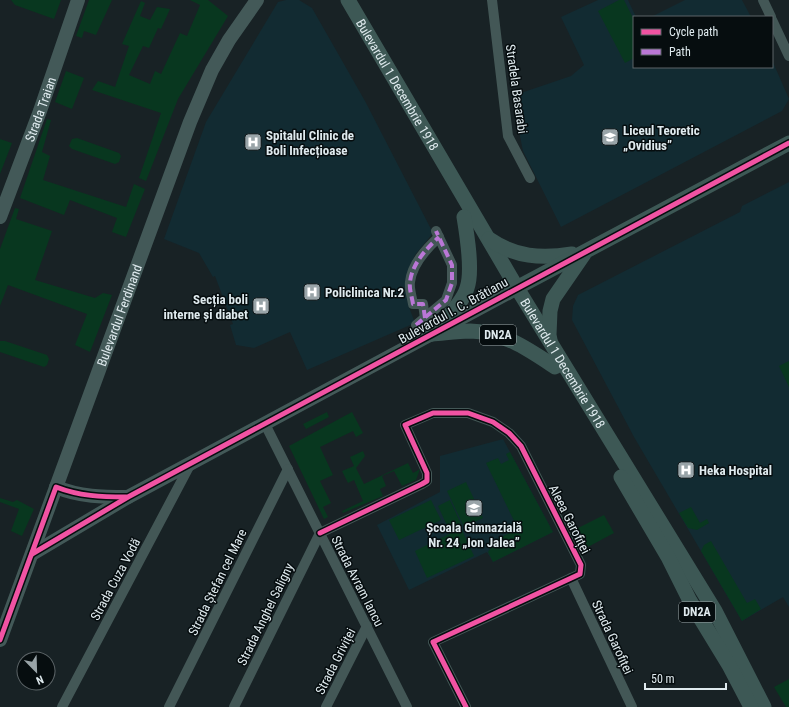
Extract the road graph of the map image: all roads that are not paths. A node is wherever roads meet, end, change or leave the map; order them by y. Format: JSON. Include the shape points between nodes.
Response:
{"nodes":[{"id":1,"x":78,"y":0,"type":"edge"},
{"id":2,"x":257,"y":0,"type":"edge"},
{"id":3,"x":336,"y":0,"type":"edge"},
{"id":4,"x":348,"y":0,"type":"edge"},
{"id":5,"x":492,"y":0,"type":"edge"},
{"id":6,"x":763,"y":0,"type":"edge"},
{"id":7,"x":771,"y":16,"type":"edge"},
{"id":8,"x":773,"y":22,"type":"edge"},
{"id":9,"x":789,"y":56,"type":"edge"},
{"id":10,"x":789,"y":143,"type":"edge"},
{"id":11,"x":530,"y":178,"type":"dead end"},
{"id":12,"x":0,"y":217,"type":"edge"},
{"id":13,"x":464,"y":217,"type":"junction"},
{"id":14,"x":487,"y":238,"type":"junction"},
{"id":15,"x":585,"y":252,"type":"junction"},
{"id":16,"x":513,"y":290,"type":"junction"},
{"id":17,"x":425,"y":318,"type":"junction"},
{"id":18,"x":416,"y":325,"type":"dead end"},
{"id":19,"x":432,"y":334,"type":"junction"},
{"id":20,"x":552,"y":345,"type":"junction"},
{"id":21,"x":555,"y":367,"type":"junction"},
{"id":22,"x":265,"y":424,"type":"junction"},
{"id":23,"x":191,"y":463,"type":"junction"},
{"id":24,"x":288,"y":469,"type":"junction"},
{"id":25,"x":56,"y":487,"type":"junction"},
{"id":26,"x":128,"y":497,"type":"junction"},
{"id":27,"x":320,"y":533,"type":"junction"},
{"id":28,"x":32,"y":554,"type":"junction"},
{"id":29,"x":571,"y":578,"type":"junction"},
{"id":30,"x":367,"y":626,"type":"junction"},
{"id":31,"x":0,"y":640,"type":"edge"},
{"id":32,"x":62,"y":707,"type":"edge"},
{"id":33,"x":169,"y":707,"type":"edge"},
{"id":34,"x":234,"y":707,"type":"edge"},
{"id":35,"x":326,"y":707,"type":"edge"},
{"id":36,"x":407,"y":707,"type":"edge"},
{"id":37,"x":466,"y":707,"type":"edge"},
{"id":38,"x":632,"y":707,"type":"edge"},
{"id":39,"x":751,"y":707,"type":"edge"},
{"id":40,"x":764,"y":707,"type":"edge"}],
"edges":[{"from":1,"to":12,"type":"main road","name":"Strada Traian"},
{"from":2,"to":25,"type":"main road","name":"Bulevardul Ferdinand","via":[[212,70],[190,122]]},
{"from":3,"to":13,"type":"main road","name":"Bulevardul 1 Decembrie 1918"},
{"from":4,"to":14,"type":"main road","name":"Bulevardul 1 Decembrie 1918"},
{"from":5,"to":11,"type":"street","name":"Stradela Basarabi","via":[[508,136]]},
{"from":6,"to":7,"type":"street"},
{"from":8,"to":9,"type":"street"},
{"from":10,"to":15,"type":"main road","name":"Bulevardul I. C. Brătianu"},
{"from":13,"to":16,"type":"main road","name":"Bulevardul 1 Decembrie 1918"},
{"from":13,"to":19,"type":"main road","via":[[469,272],[467,288],[457,306]]},
{"from":14,"to":15,"type":"main road","via":[[511,251],[529,256],[555,257]]},
{"from":14,"to":16,"type":"main road","name":"Bulevardul 1 Decembrie 1918"},
{"from":15,"to":16,"type":"main road","name":"Bulevardul I. C. Brătianu"},
{"from":15,"to":20,"type":"main road","via":[[553,299],[549,335]]},
{"from":16,"to":19,"type":"main road","name":"Bulevardul I. C. Brătianu"},
{"from":16,"to":20,"type":"main road","name":"Bulevardul 1 Decembrie 1918"},
{"from":16,"to":21,"type":"main road","name":"Bulevardul 1 Decembrie 1918","number":"DN2A"},
{"from":17,"to":17,"type":"street","via":[[446,300],[452,284],[452,265],[438,234],[419,258],[410,281],[413,304],[423,304]]},
{"from":17,"to":18,"type":"street"},
{"from":19,"to":21,"type":"main road","number":"DN2A","via":[[470,331],[499,336],[523,345]]},
{"from":19,"to":22,"type":"main road","name":"Bulevardul I. C. Brătianu"},
{"from":20,"to":40,"type":"main road","name":"Bulevardul 1 Decembrie 1918","via":[[715,611]]},
{"from":21,"to":39,"type":"main road","name":"Bulevardul 1 Decembrie 1918","number":"DN2A","via":[[668,557],[690,601]]},
{"from":22,"to":23,"type":"main road","name":"Bulevardul I. C. Brătianu"},
{"from":22,"to":24,"type":"street","name":"Strada Avram Iancu"},
{"from":23,"to":26,"type":"main road","name":"Bulevardul I. C. Brătianu"},
{"from":23,"to":32,"type":"street","name":"Strada Cuza Vodă"},
{"from":24,"to":27,"type":"street","name":"Strada Avram Iancu"},
{"from":24,"to":33,"type":"street","name":"Strada Ștefan cel Mare"},
{"from":25,"to":26,"type":"main road","name":"Bulevardul I. C. Brătianu","via":[[83,495]]},
{"from":25,"to":28,"type":"main road","name":"Bulevardul Ferdinand"},
{"from":26,"to":28,"type":"main road","name":"Bulevardul I. C. Brătianu"},
{"from":27,"to":29,"type":"street","name":"Aleea Garofiței","via":[[427,481],[427,473],[405,426],[433,413],[468,413],[493,422],[509,433],[521,446],[581,565],[580,574]]},
{"from":27,"to":30,"type":"street","name":"Strada Avram Iancu"},
{"from":27,"to":34,"type":"street","name":"Strada Anghel Saligny"},
{"from":28,"to":31,"type":"main road","name":"Bulevardul Ferdinand"},
{"from":29,"to":37,"type":"street","via":[[433,642]]},
{"from":29,"to":38,"type":"street","name":"Strada Garofiței"},
{"from":30,"to":35,"type":"street","name":"Strada Griviței"},
{"from":30,"to":36,"type":"street","name":"Strada Avram Iancu"}]}
